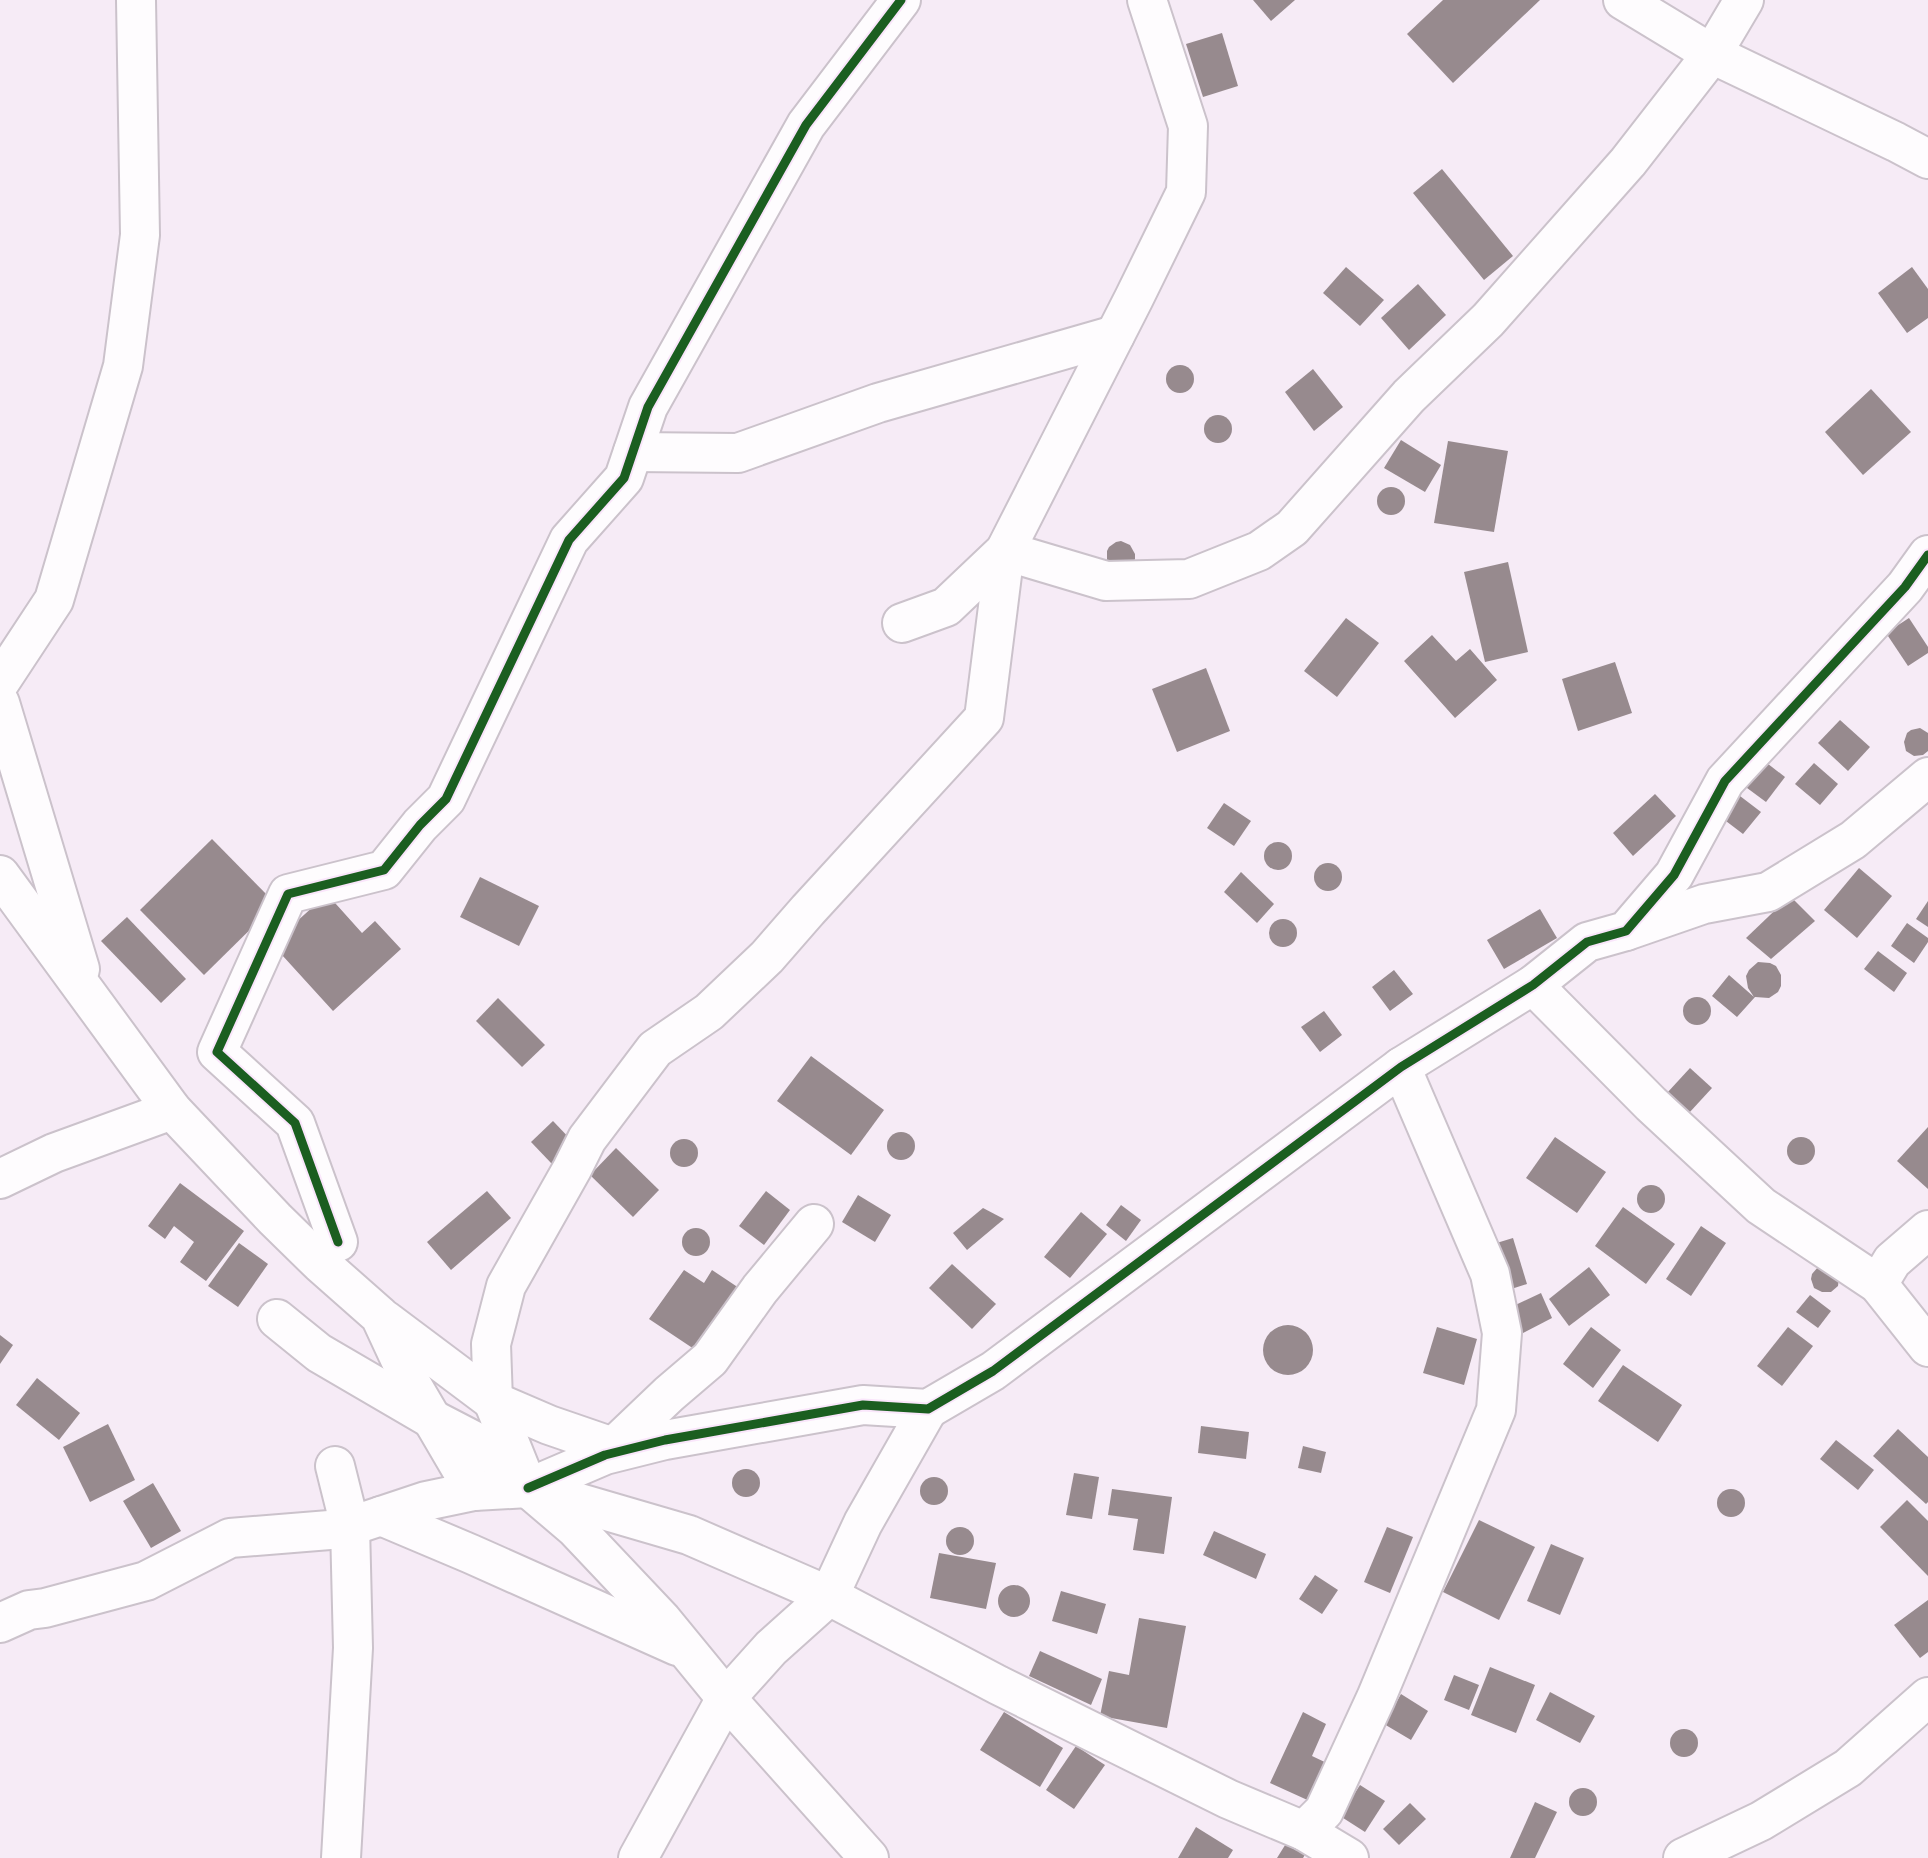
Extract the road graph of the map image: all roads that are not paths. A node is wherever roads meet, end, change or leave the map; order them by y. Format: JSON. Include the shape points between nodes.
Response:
{"nodes":[{"id":1,"x":136,"y":0,"type":"edge"},
{"id":2,"x":901,"y":0,"type":"edge"},
{"id":3,"x":1147,"y":0,"type":"edge"},
{"id":4,"x":1623,"y":0,"type":"edge"},
{"id":5,"x":1744,"y":0,"type":"edge"},
{"id":6,"x":1712,"y":54,"type":"junction"},
{"id":7,"x":1928,"y":159,"type":"edge"},
{"id":8,"x":1115,"y":335,"type":"junction"},
{"id":9,"x":633,"y":452,"type":"junction"},
{"id":10,"x":1005,"y":551,"type":"junction"},
{"id":11,"x":1928,"y":555,"type":"edge"},
{"id":12,"x":902,"y":623,"type":"dead end"},
{"id":13,"x":0,"y":682,"type":"edge"},
{"id":14,"x":0,"y":703,"type":"edge"},
{"id":15,"x":1928,"y":778,"type":"edge"},
{"id":16,"x":0,"y":874,"type":"edge"},
{"id":17,"x":1626,"y":931,"type":"junction"},
{"id":18,"x":1533,"y":985,"type":"junction"},
{"id":19,"x":89,"y":997,"type":"junction"},
{"id":20,"x":1401,"y":1066,"type":"junction"},
{"id":21,"x":172,"y":1111,"type":"junction"},
{"id":22,"x":0,"y":1180,"type":"edge"},
{"id":23,"x":814,"y":1224,"type":"dead end"},
{"id":24,"x":1928,"y":1230,"type":"edge"},
{"id":25,"x":338,"y":1242,"type":"dead end"},
{"id":26,"x":1878,"y":1284,"type":"junction"},
{"id":27,"x":380,"y":1316,"type":"junction"},
{"id":28,"x":277,"y":1319,"type":"dead end"},
{"id":29,"x":1928,"y":1347,"type":"edge"},
{"id":30,"x":493,"y":1401,"type":"junction"},
{"id":31,"x":928,"y":1409,"type":"junction"},
{"id":32,"x":432,"y":1419,"type":"junction"},
{"id":33,"x":609,"y":1451,"type":"junction"},
{"id":34,"x":335,"y":1466,"type":"dead end"},
{"id":35,"x":528,"y":1488,"type":"junction"},
{"id":36,"x":474,"y":1491,"type":"junction"},
{"id":37,"x":365,"y":1521,"type":"junction"},
{"id":38,"x":829,"y":1596,"type":"junction"},
{"id":39,"x":10,"y":1608,"type":"edge"},
{"id":40,"x":688,"y":1651,"type":"junction"},
{"id":41,"x":1928,"y":1697,"type":"edge"},
{"id":42,"x":726,"y":1698,"type":"junction"},
{"id":43,"x":1304,"y":1831,"type":"junction"},
{"id":44,"x":341,"y":1858,"type":"edge"},
{"id":45,"x":638,"y":1858,"type":"edge"},
{"id":46,"x":869,"y":1858,"type":"edge"},
{"id":47,"x":1349,"y":1858,"type":"edge"},
{"id":48,"x":1683,"y":1858,"type":"edge"}],
"edges":[{"from":1,"to":13,"type":"street","via":[[140,234],[123,366],[54,600]]},
{"from":2,"to":9,"type":"street","via":[[806,125],[648,407]]},
{"from":3,"to":8,"type":"street","via":[[1188,126],[1186,192]]},
{"from":4,"to":6,"type":"street"},
{"from":5,"to":6,"type":"street"},
{"from":6,"to":7,"type":"street"},
{"from":6,"to":10,"type":"street","via":[[1619,172],[1488,320],[1409,396],[1293,528],[1259,551],[1189,579],[1106,582]]},
{"from":8,"to":9,"type":"street","via":[[878,403],[737,453]]},
{"from":8,"to":10,"type":"street"},
{"from":9,"to":25,"type":"street","via":[[624,478],[569,540],[446,799],[384,870],[288,894],[217,1052],[295,1123]]},
{"from":10,"to":12,"type":"street","via":[[946,607]]},
{"from":10,"to":30,"type":"street","via":[[984,718],[767,957],[709,1012],[655,1049],[587,1139],[506,1286],[491,1344]]},
{"from":11,"to":17,"type":"street","via":[[1905,587],[1725,781],[1674,875]]},
{"from":14,"to":19,"type":"street"},
{"from":15,"to":17,"type":"street","via":[[1853,840],[1768,892],[1704,904]]},
{"from":16,"to":19,"type":"street"},
{"from":17,"to":18,"type":"street","via":[[1587,942]]},
{"from":18,"to":20,"type":"street"},
{"from":18,"to":26,"type":"street","via":[[1761,1206]]},
{"from":19,"to":21,"type":"street"},
{"from":20,"to":31,"type":"street","via":[[993,1371]]},
{"from":20,"to":43,"type":"street","via":[[1490,1274],[1502,1333],[1496,1410],[1376,1698],[1324,1811]]},
{"from":21,"to":22,"type":"street","via":[[54,1153]]},
{"from":21,"to":27,"type":"street","via":[[275,1219]]},
{"from":23,"to":33,"type":"street","via":[[710,1359]]},
{"from":24,"to":26,"type":"street","via":[[1892,1261]]},
{"from":26,"to":29,"type":"street"},
{"from":27,"to":30,"type":"street"},
{"from":27,"to":32,"type":"street"},
{"from":28,"to":32,"type":"street","via":[[319,1353]]},
{"from":30,"to":33,"type":"street"},
{"from":30,"to":35,"type":"street"},
{"from":31,"to":33,"type":"street","via":[[863,1405]]},
{"from":31,"to":38,"type":"street","via":[[863,1523]]},
{"from":32,"to":35,"type":"street","via":[[486,1447]]},
{"from":32,"to":36,"type":"street"},
{"from":33,"to":35,"type":"street"},
{"from":34,"to":37,"type":"street"},
{"from":35,"to":36,"type":"street"},
{"from":35,"to":38,"type":"street","via":[[689,1535]]},
{"from":35,"to":40,"type":"street","via":[[575,1528]]},
{"from":36,"to":37,"type":"street"},
{"from":37,"to":39,"type":"street","via":[[342,1529],[230,1538],[146,1581],[45,1608]]},
{"from":37,"to":40,"type":"street","via":[[471,1554]]},
{"from":37,"to":44,"type":"street"},
{"from":38,"to":42,"type":"street","via":[[771,1648]]},
{"from":38,"to":43,"type":"street","via":[[1228,1799]]},
{"from":40,"to":42,"type":"street"},
{"from":41,"to":48,"type":"street","via":[[1848,1768],[1761,1821]]},
{"from":42,"to":45,"type":"street"},
{"from":42,"to":46,"type":"street"},
{"from":43,"to":47,"type":"street"}]}
